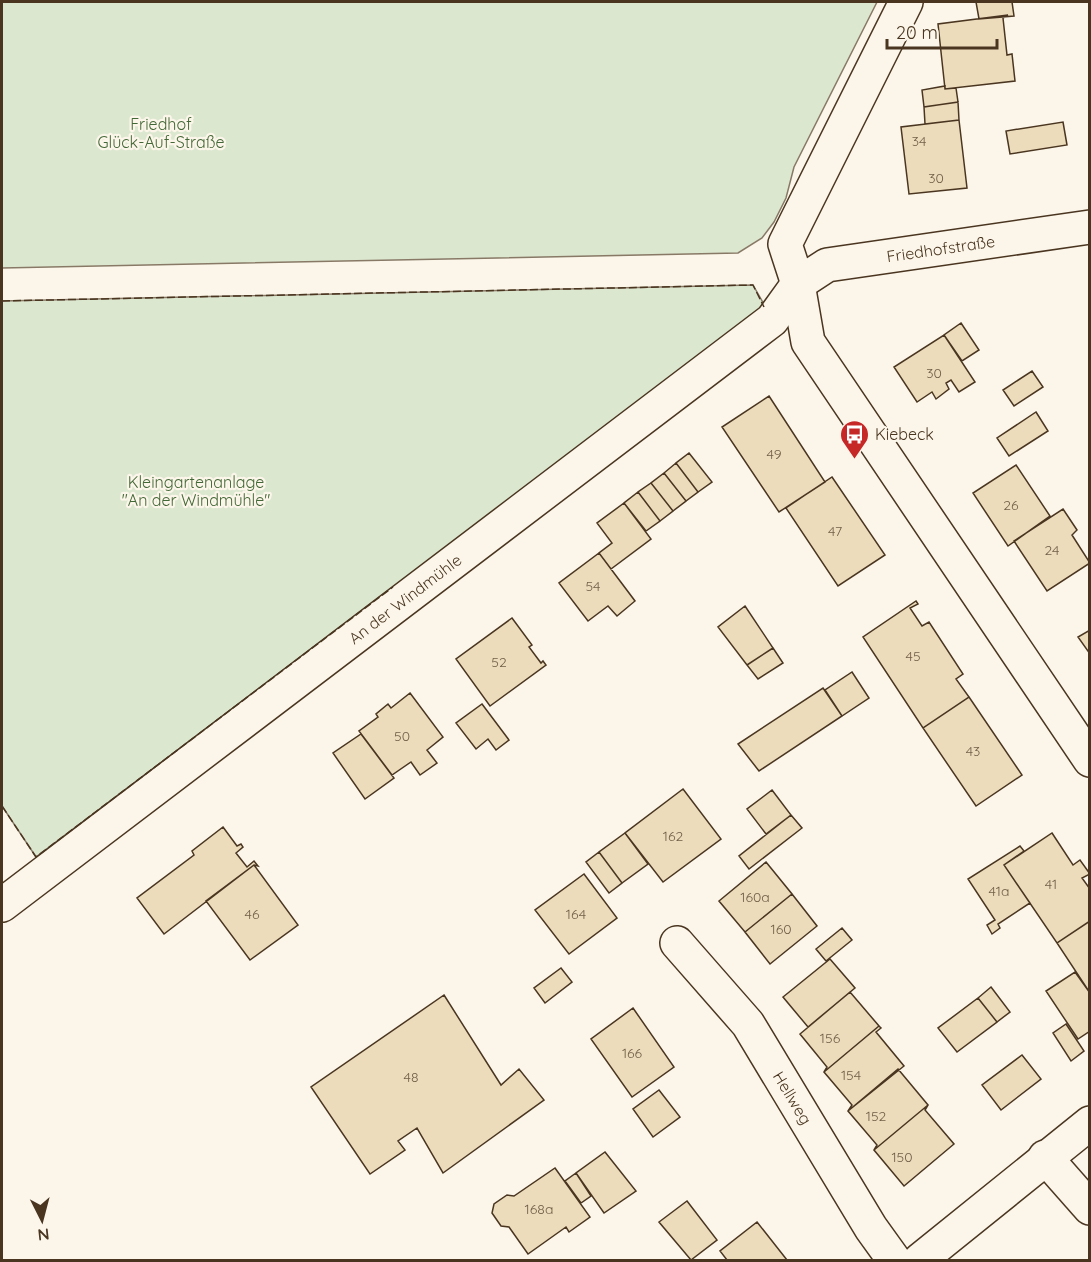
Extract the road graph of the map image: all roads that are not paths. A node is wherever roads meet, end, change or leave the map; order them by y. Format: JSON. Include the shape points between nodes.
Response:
{"nodes":[{"id":1,"x":906,"y":2,"type":"edge"},
{"id":2,"x":1089,"y":227,"type":"edge"},
{"id":3,"x":798,"y":284,"type":"junction"},
{"id":4,"x":1089,"y":760,"type":"edge"},
{"id":5,"x":2,"y":905,"type":"edge"},
{"id":6,"x":677,"y":943,"type":"dead end"},
{"id":7,"x":1089,"y":1123,"type":"edge"},
{"id":8,"x":1045,"y":1157,"type":"junction"},
{"id":9,"x":1089,"y":1208,"type":"edge"},
{"id":10,"x":894,"y":1260,"type":"edge"},
{"id":11,"x":920,"y":1260,"type":"edge"}],
"edges":[{"from":1,"to":3,"type":"street","via":[[785,244]]},
{"from":2,"to":3,"type":"street","name":"Friedhofstraße","via":[[827,265]]},
{"from":3,"to":4,"type":"street","via":[[808,342]]},
{"from":3,"to":5,"type":"street","name":"An der Windmühle","via":[[772,320]]},
{"from":6,"to":10,"type":"street","name":"Hellweg","via":[[748,1024]]},
{"from":7,"to":8,"type":"street"},
{"from":8,"to":9,"type":"street"},
{"from":8,"to":11,"type":"street"}]}
